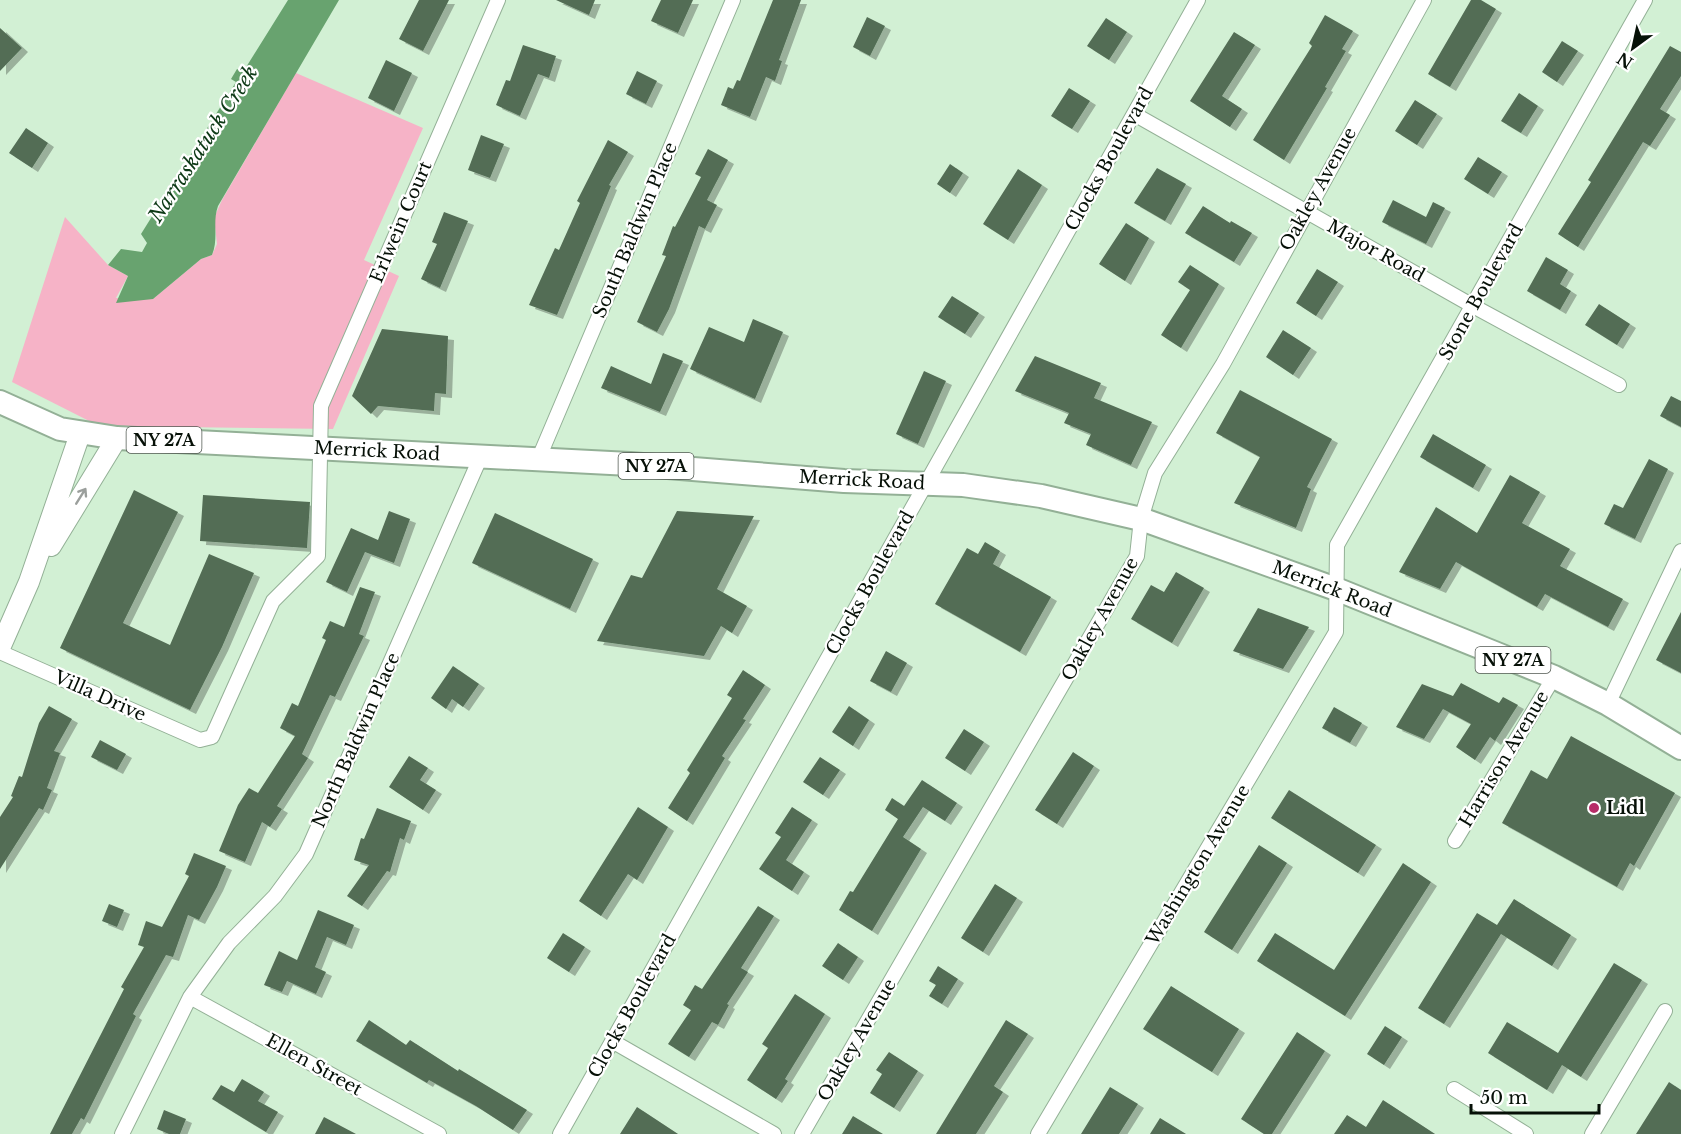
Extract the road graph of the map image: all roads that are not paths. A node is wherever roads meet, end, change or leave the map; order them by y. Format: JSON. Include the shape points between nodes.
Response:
{"nodes":[{"id":1,"x":498,"y":0,"type":"edge"},
{"id":2,"x":733,"y":0,"type":"edge"},
{"id":3,"x":1198,"y":0,"type":"edge"},
{"id":4,"x":1424,"y":0,"type":"edge"},
{"id":5,"x":1646,"y":0,"type":"edge"},
{"id":6,"x":1134,"y":114,"type":"junction"},
{"id":7,"x":1305,"y":212,"type":"junction"},
{"id":8,"x":1473,"y":306,"type":"junction"},
{"id":9,"x":1619,"y":386,"type":"dead end"},
{"id":10,"x":0,"y":402,"type":"edge"},
{"id":11,"x":80,"y":434,"type":"junction"},
{"id":12,"x":117,"y":438,"type":"junction"},
{"id":13,"x":322,"y":447,"type":"junction"},
{"id":14,"x":481,"y":456,"type":"junction"},
{"id":15,"x":538,"y":460,"type":"junction"},
{"id":16,"x":926,"y":483,"type":"junction"},
{"id":17,"x":1142,"y":519,"type":"junction"},
{"id":18,"x":1681,"y":551,"type":"edge"},
{"id":19,"x":29,"y":582,"type":"junction"},
{"id":20,"x":1336,"y":589,"type":"junction"},
{"id":21,"x":0,"y":650,"type":"edge"},
{"id":22,"x":1554,"y":677,"type":"junction"},
{"id":23,"x":1608,"y":704,"type":"junction"},
{"id":24,"x":1681,"y":748,"type":"edge"},
{"id":25,"x":1455,"y":841,"type":"dead end"},
{"id":26,"x":190,"y":997,"type":"junction"},
{"id":27,"x":1665,"y":1011,"type":"dead end"},
{"id":28,"x":612,"y":1041,"type":"junction"},
{"id":29,"x":1454,"y":1089,"type":"dead end"},
{"id":30,"x":122,"y":1134,"type":"edge"},
{"id":31,"x":439,"y":1134,"type":"edge"},
{"id":32,"x":560,"y":1134,"type":"edge"},
{"id":33,"x":774,"y":1134,"type":"edge"},
{"id":34,"x":802,"y":1134,"type":"edge"},
{"id":35,"x":1038,"y":1134,"type":"edge"},
{"id":36,"x":1526,"y":1134,"type":"edge"},
{"id":37,"x":1592,"y":1134,"type":"edge"}],
"edges":[{"from":1,"to":13,"type":"street","name":"Erlwein Court","via":[[321,406]]},
{"from":2,"to":15,"type":"street","name":"South Baldwin Place"},
{"from":3,"to":6,"type":"street","name":"Clocks Boulevard"},
{"from":4,"to":7,"type":"street","name":"Oakley Avenue"},
{"from":5,"to":8,"type":"street","name":"Stone Boulevard"},
{"from":6,"to":7,"type":"street","name":"Major Road"},
{"from":6,"to":16,"type":"street","name":"Clocks Boulevard"},
{"from":7,"to":8,"type":"street","name":"Major Road"},
{"from":7,"to":17,"type":"street","name":"Oakley Avenue","via":[[1223,364],[1155,473]]},
{"from":8,"to":9,"type":"street","name":"Major Road"},
{"from":8,"to":20,"type":"street","name":"Stone Boulevard","via":[[1337,545]]},
{"from":10,"to":11,"type":"main road","name":"Merrick Road","number":"NY 27A"},
{"from":11,"to":12,"type":"main road","name":"Merrick Road","number":"NY 27A"},
{"from":11,"to":19,"type":"main road"},
{"from":12,"to":13,"type":"main road","name":"Merrick Road","number":"NY 27A"},
{"from":19,"to":12,"type":"main road","one_way":true},
{"from":13,"to":14,"type":"main road","name":"Merrick Road","number":"NY 27A"},
{"from":13,"to":21,"type":"street","name":"Villa Drive","via":[[318,556],[273,602],[206,739]]},
{"from":14,"to":15,"type":"main road","name":"Merrick Road","number":"NY 27A"},
{"from":14,"to":26,"type":"street","name":"North Baldwin Place","via":[[306,854],[275,896],[229,943]]},
{"from":15,"to":16,"type":"main road","name":"Merrick Road","number":"NY 27A"},
{"from":16,"to":17,"type":"main road","name":"Merrick Road","number":"NY 27A","via":[[963,484],[1041,496]]},
{"from":16,"to":28,"type":"street","name":"Clocks Boulevard"},
{"from":17,"to":20,"type":"main road","name":"Merrick Road","number":"NY 27A"},
{"from":17,"to":34,"type":"street","name":"Oakley Avenue","via":[[1137,556]]},
{"from":18,"to":23,"type":"street"},
{"from":19,"to":21,"type":"main road"},
{"from":20,"to":22,"type":"main road","name":"Merrick Road","number":"NY 27A"},
{"from":20,"to":35,"type":"street","name":"Washington Avenue","via":[[1336,632]]},
{"from":22,"to":23,"type":"main road","name":"Merrick Road","number":"NY 27A"},
{"from":22,"to":25,"type":"street","name":"Harrison Avenue"},
{"from":23,"to":24,"type":"main road","name":"Merrick Road","number":"NY 27A"},
{"from":26,"to":30,"type":"street","name":"North Baldwin Place"},
{"from":26,"to":31,"type":"street","name":"Ellen Street"},
{"from":27,"to":37,"type":"street"},
{"from":28,"to":32,"type":"street","name":"Clocks Boulevard"},
{"from":28,"to":33,"type":"street"},
{"from":29,"to":36,"type":"street"}]}
